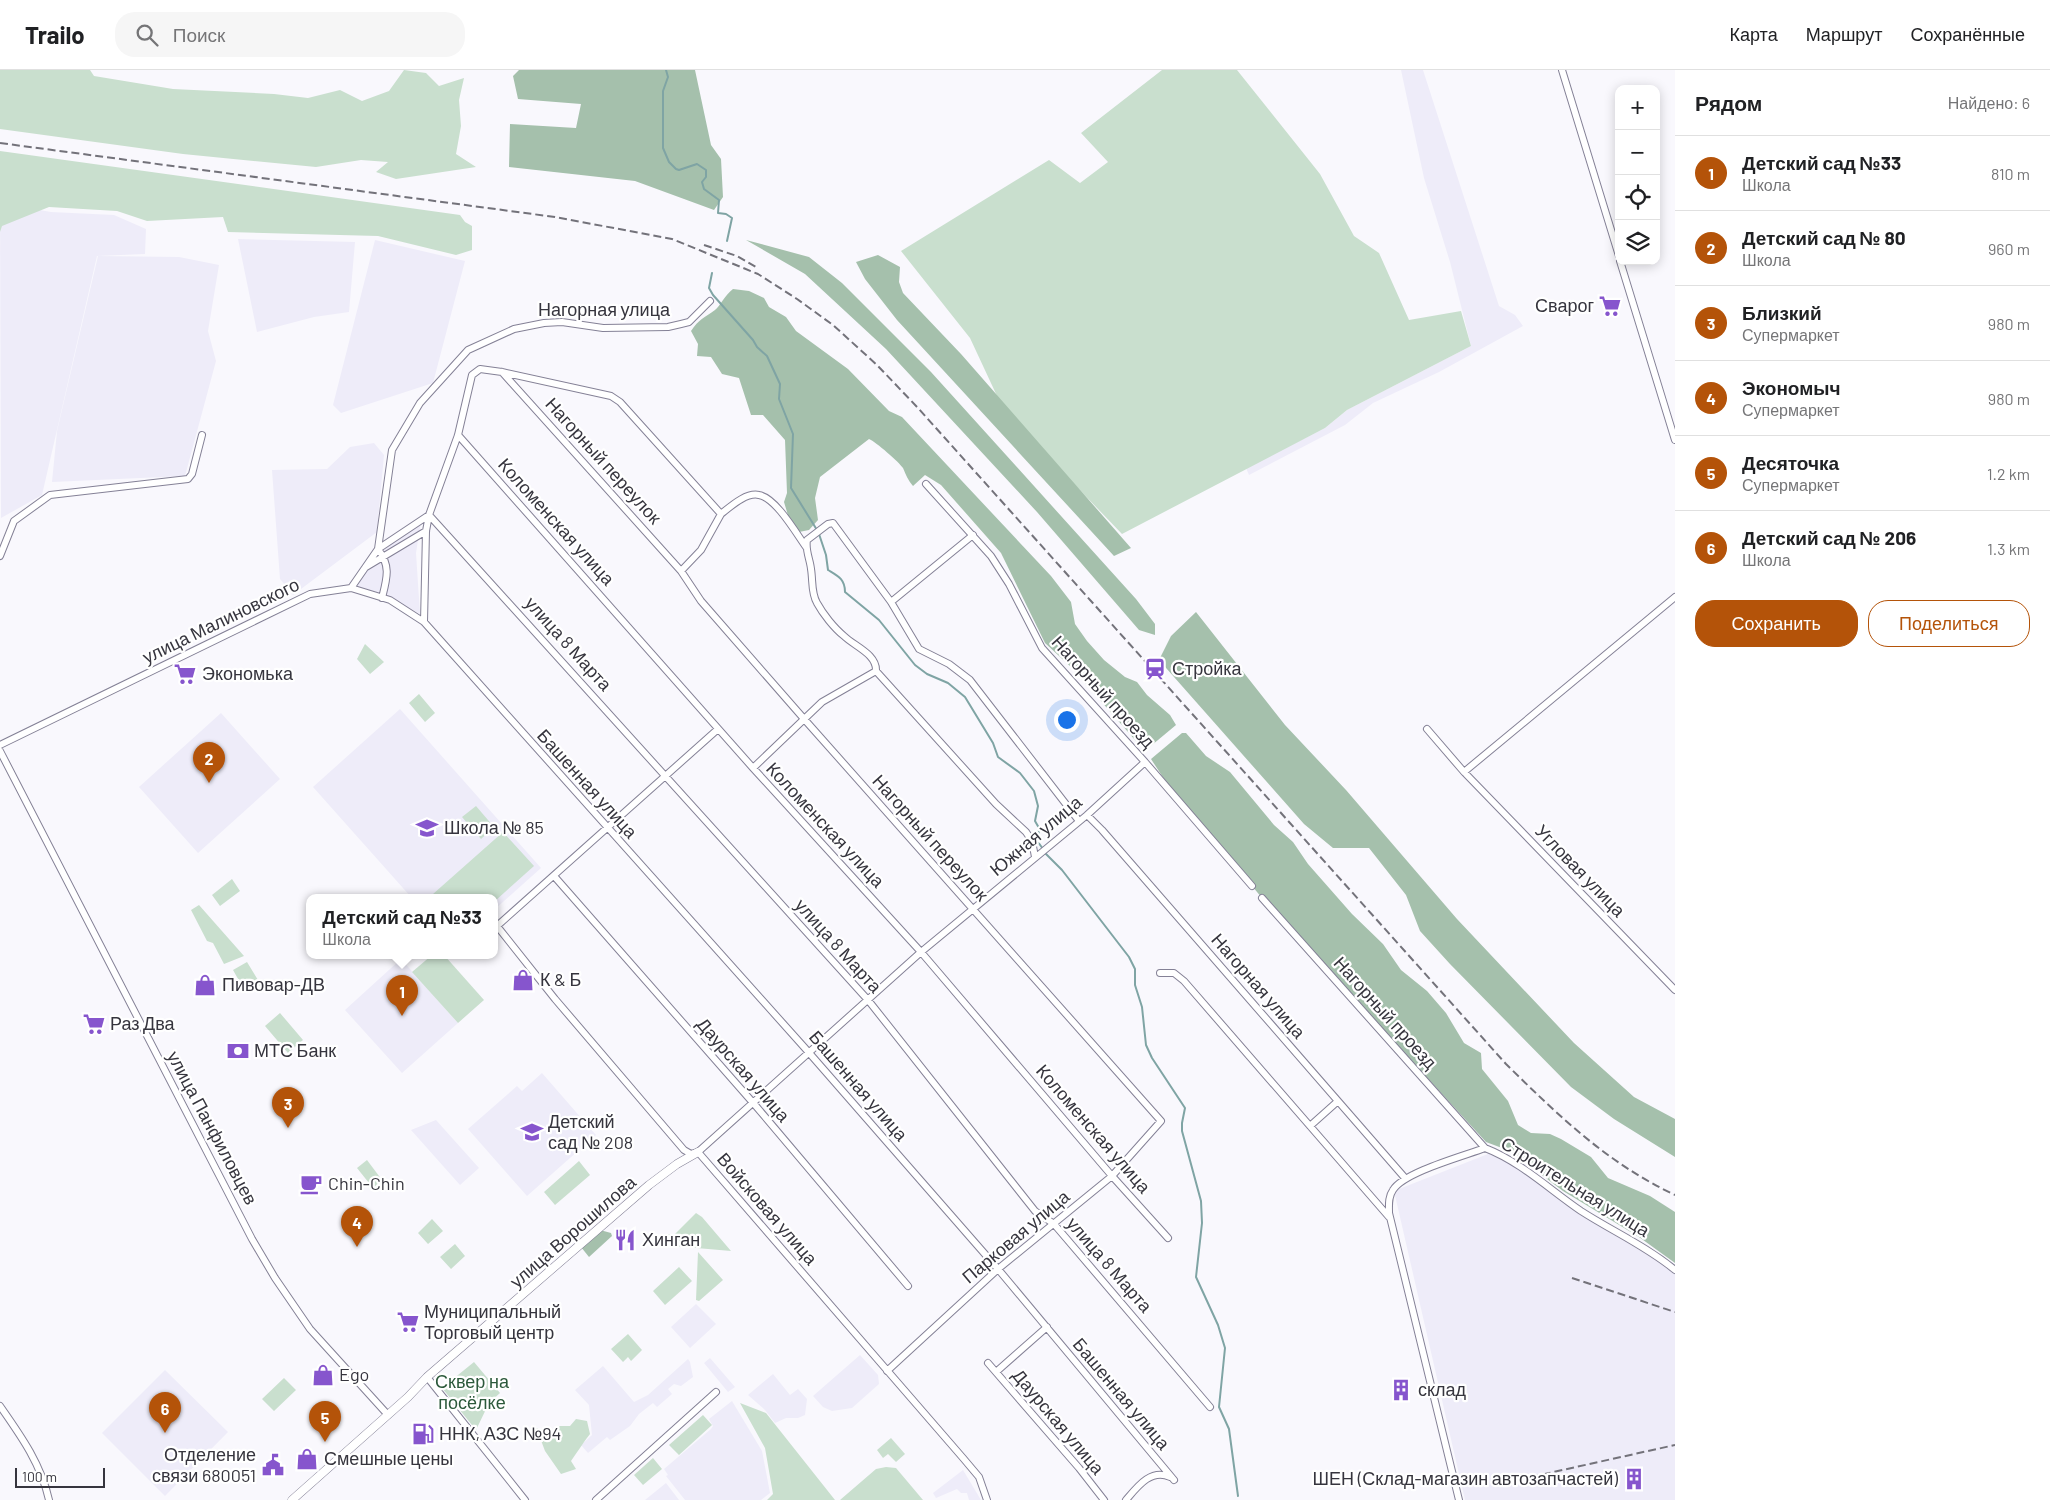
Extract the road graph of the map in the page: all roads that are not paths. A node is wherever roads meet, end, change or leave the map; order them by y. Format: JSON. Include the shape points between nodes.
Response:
{"nodes":[{"id":1,"x":1562,"y":70,"type":"edge"},
{"id":2,"x":1615,"y":243,"type":"edge"},
{"id":3,"x":1621,"y":265,"type":"edge"},
{"id":4,"x":710,"y":301,"type":"dead end"},
{"id":5,"x":502,"y":372,"type":"junction"},
{"id":6,"x":202,"y":435,"type":"dead end"},
{"id":7,"x":458,"y":435,"type":"junction"},
{"id":8,"x":1675,"y":440,"type":"edge"},
{"id":9,"x":926,"y":484,"type":"dead end"},
{"id":10,"x":721,"y":514,"type":"junction"},
{"id":11,"x":429,"y":515,"type":"junction"},
{"id":12,"x":426,"y":531,"type":"junction"},
{"id":13,"x":973,"y":535,"type":"junction"},
{"id":14,"x":806,"y":547,"type":"junction"},
{"id":15,"x":378,"y":548,"type":"junction"},
{"id":16,"x":0,"y":556,"type":"edge"},
{"id":17,"x":384,"y":558,"type":"junction"},
{"id":18,"x":365,"y":567,"type":"junction"},
{"id":19,"x":681,"y":571,"type":"junction"},
{"id":20,"x":351,"y":588,"type":"junction"},
{"id":21,"x":1675,"y":597,"type":"edge"},
{"id":22,"x":382,"y":598,"type":"junction"},
{"id":23,"x":891,"y":602,"type":"junction"},
{"id":24,"x":424,"y":622,"type":"junction"},
{"id":25,"x":876,"y":672,"type":"junction"},
{"id":26,"x":510,"y":719,"type":"joint"},
{"id":27,"x":805,"y":720,"type":"junction"},
{"id":28,"x":718,"y":729,"type":"junction"},
{"id":29,"x":1426,"y":729,"type":"dead end"},
{"id":30,"x":0,"y":745,"type":"edge"},
{"id":31,"x":0,"y":751,"type":"edge"},
{"id":32,"x":1145,"y":762,"type":"junction"},
{"id":33,"x":753,"y":768,"type":"junction"},
{"id":34,"x":1464,"y":772,"type":"junction"},
{"id":35,"x":665,"y":774,"type":"junction"},
{"id":36,"x":1087,"y":815,"type":"junction"},
{"id":37,"x":1079,"y":820,"type":"junction"},
{"id":38,"x":606,"y":827,"type":"junction"},
{"id":39,"x":1035,"y":856,"type":"junction"},
{"id":40,"x":554,"y":876,"type":"junction"},
{"id":41,"x":1252,"y":886,"type":"dead end"},
{"id":42,"x":1262,"y":898,"type":"dead end"},
{"id":43,"x":972,"y":908,"type":"junction"},
{"id":44,"x":498,"y":925,"type":"edge"},
{"id":45,"x":498,"y":927,"type":"edge"},
{"id":46,"x":921,"y":952,"type":"junction"},
{"id":47,"x":1160,"y":973,"type":"dead end"},
{"id":48,"x":1675,"y":990,"type":"edge"},
{"id":49,"x":868,"y":1000,"type":"junction"},
{"id":50,"x":808,"y":1053,"type":"junction"},
{"id":51,"x":1338,"y":1101,"type":"junction"},
{"id":52,"x":752,"y":1103,"type":"junction"},
{"id":53,"x":1161,"y":1121,"type":"joint"},
{"id":54,"x":1310,"y":1126,"type":"junction"},
{"id":55,"x":1486,"y":1148,"type":"junction"},
{"id":56,"x":698,"y":1152,"type":"junction"},
{"id":57,"x":1112,"y":1176,"type":"junction"},
{"id":58,"x":1405,"y":1178,"type":"junction"},
{"id":59,"x":1390,"y":1218,"type":"junction"},
{"id":60,"x":1054,"y":1224,"type":"junction"},
{"id":61,"x":1168,"y":1238,"type":"dead end"},
{"id":62,"x":998,"y":1269,"type":"junction"},
{"id":63,"x":1675,"y":1270,"type":"edge"},
{"id":64,"x":908,"y":1286,"type":"dead end"},
{"id":65,"x":1047,"y":1327,"type":"junction"},
{"id":66,"x":988,"y":1363,"type":"dead end"},
{"id":67,"x":887,"y":1371,"type":"junction"},
{"id":68,"x":996,"y":1372,"type":"junction"},
{"id":69,"x":427,"y":1377,"type":"junction"},
{"id":70,"x":716,"y":1392,"type":"dead end"},
{"id":71,"x":0,"y":1406,"type":"edge"},
{"id":72,"x":1210,"y":1407,"type":"dead end"},
{"id":73,"x":388,"y":1415,"type":"junction"},
{"id":74,"x":49,"y":1500,"type":"edge"},
{"id":75,"x":292,"y":1500,"type":"edge"},
{"id":76,"x":526,"y":1500,"type":"edge"},
{"id":77,"x":596,"y":1500,"type":"edge"},
{"id":78,"x":987,"y":1500,"type":"edge"},
{"id":79,"x":1104,"y":1500,"type":"edge"},
{"id":80,"x":1126,"y":1500,"type":"edge"},
{"id":81,"x":1459,"y":1500,"type":"edge"}],
"edges":[{"from":1,"to":2,"type":"street"},
{"from":3,"to":8,"type":"street"},
{"from":4,"to":15,"type":"street","name":"Нагорная улица","via":[[689,322],[668,327],[603,328],[562,322],[544,323],[514,329],[468,350],[420,403],[392,450]]},
{"from":5,"to":7,"type":"street","name":"Нагорный переулок","via":[[475,371]]},
{"from":5,"to":10,"type":"street","name":"Нагорный переулок","via":[[616,398]]},
{"from":5,"to":19,"type":"street","name":"Нагорный переулок"},
{"from":6,"to":16,"type":"street","via":[[188,479],[50,495],[14,521]]},
{"from":7,"to":11,"type":"street"},
{"from":7,"to":28,"type":"street","name":"Коломенская улица"},
{"from":9,"to":13,"type":"street","name":"Нагорный проезд"},
{"from":10,"to":14,"type":"street","via":[[747,496],[758,494],[772,502]]},
{"from":10,"to":19,"type":"street","via":[[701,550]]},
{"from":11,"to":12,"type":"street"},
{"from":11,"to":15,"type":"street"},
{"from":11,"to":35,"type":"street","name":"улица 8 Марта"},
{"from":12,"to":17,"type":"street"},
{"from":12,"to":24,"type":"street"},
{"from":13,"to":23,"type":"street"},
{"from":13,"to":32,"type":"street","name":"Нагорный проезд","via":[[1004,576],[1042,648]]},
{"from":14,"to":23,"type":"street","via":[[807,540],[833,523]]},
{"from":14,"to":25,"type":"street","via":[[818,605],[842,635],[871,658]]},
{"from":15,"to":17,"type":"street"},
{"from":15,"to":18,"type":"street","name":"Нагорная улица"},
{"from":17,"to":18,"type":"street"},
{"from":17,"to":22,"type":"street","via":[[389,573]]},
{"from":18,"to":20,"type":"street","name":"Нагорная улица"},
{"from":19,"to":27,"type":"street","name":"Нагорный переулок","via":[[701,601]]},
{"from":20,"to":22,"type":"street","name":"улица Малиновского"},
{"from":20,"to":30,"type":"street","name":"улица Малиновского","via":[[310,594],[295,600]]},
{"from":21,"to":34,"type":"street"},
{"from":22,"to":24,"type":"street","name":"улица Малиновского"},
{"from":23,"to":37,"type":"street","via":[[919,649],[962,672]]},
{"from":24,"to":26,"type":"street","name":"улица Малиновского"},
{"from":25,"to":27,"type":"street","via":[[822,702]]},
{"from":25,"to":39,"type":"street","via":[[996,804],[1026,832]]},
{"from":26,"to":38,"type":"street","name":"Башенная улица"},
{"from":27,"to":33,"type":"street"},
{"from":27,"to":43,"type":"street","name":"Нагорный переулок"},
{"from":28,"to":33,"type":"street","name":"Коломенская улица"},
{"from":28,"to":35,"type":"street"},
{"from":29,"to":34,"type":"street","name":"Угловая улица"},
{"from":31,"to":73,"type":"street","name":"улица Панфиловцев","via":[[252,1239],[310,1329]]},
{"from":32,"to":36,"type":"street","name":"Южная улица"},
{"from":32,"to":41,"type":"street","name":"Нагорный проезд"},
{"from":33,"to":46,"type":"street","name":"Коломенская улица"},
{"from":34,"to":48,"type":"street","name":"Угловая улица"},
{"from":35,"to":38,"type":"street"},
{"from":35,"to":49,"type":"street","name":"улица 8 Марта"},
{"from":36,"to":37,"type":"street","name":"Южная улица"},
{"from":36,"to":51,"type":"street","name":"Нагорная улица"},
{"from":37,"to":39,"type":"street","name":"Южная улица"},
{"from":38,"to":40,"type":"street"},
{"from":38,"to":50,"type":"street","name":"Башенная улица"},
{"from":39,"to":43,"type":"street","name":"Южная улица"},
{"from":40,"to":44,"type":"street","name":"Войсковая улица"},
{"from":40,"to":52,"type":"street","name":"Даурская улица"},
{"from":42,"to":55,"type":"street","name":"Нагорный проезд"},
{"from":43,"to":46,"type":"street","name":"Южная улица"},
{"from":43,"to":53,"type":"street","name":"Нагорный переулок"},
{"from":45,"to":56,"type":"street","name":"Войсковая улица","via":[[684,1150],[691,1154]]},
{"from":46,"to":49,"type":"street","name":"Южная улица"},
{"from":46,"to":57,"type":"street","name":"Коломенская улица"},
{"from":47,"to":54,"type":"street","via":[[1174,973],[1184,981]]},
{"from":49,"to":50,"type":"street","name":"Южная улица"},
{"from":49,"to":60,"type":"street","name":"улица 8 Марта","via":[[1035,1211]]},
{"from":50,"to":52,"type":"street","name":"Южная улица"},
{"from":50,"to":62,"type":"street","name":"Башенная улица"},
{"from":51,"to":54,"type":"street"},
{"from":51,"to":58,"type":"street","name":"Нагорная улица"},
{"from":52,"to":56,"type":"street","name":"Южная улица"},
{"from":52,"to":64,"type":"street","name":"Даурская улица"},
{"from":53,"to":57,"type":"street","name":"Парковая улица"},
{"from":54,"to":59,"type":"street"},
{"from":55,"to":58,"type":"street","name":"Строительная улица"},
{"from":55,"to":63,"type":"street","name":"Строительная улица"},
{"from":56,"to":67,"type":"street","name":"Войсковая улица"},
{"from":56,"to":69,"type":"main road","name":"улица Ворошилова","via":[[649,1185]]},
{"from":57,"to":60,"type":"street","name":"Парковая улица"},
{"from":57,"to":61,"type":"street","name":"Коломенская улица"},
{"from":58,"to":59,"type":"street","name":"Строительная улица","via":[[1389,1197]]},
{"from":59,"to":81,"type":"street","name":"Строительная улица"},
{"from":60,"to":62,"type":"street","name":"Парковая улица"},
{"from":60,"to":72,"type":"street","name":"улица 8 Марта"},
{"from":62,"to":65,"type":"street","name":"Башенная улица"},
{"from":62,"to":67,"type":"street","name":"Парковая улица"},
{"from":65,"to":68,"type":"street"},
{"from":65,"to":80,"type":"street","name":"Башенная улица","via":[[1174,1480],[1162,1474],[1151,1477]]},
{"from":66,"to":68,"type":"street","name":"Даурская улица"},
{"from":67,"to":78,"type":"street","name":"Войсковая улица","via":[[979,1477]]},
{"from":68,"to":79,"type":"street","name":"Даурская улица"},
{"from":69,"to":73,"type":"main road","name":"улица Ворошилова"},
{"from":69,"to":76,"type":"street"},
{"from":70,"to":77,"type":"street"},
{"from":71,"to":74,"type":"street","via":[[28,1446],[45,1481]]},
{"from":73,"to":75,"type":"main road","name":"улица Ворошилова"}]}
